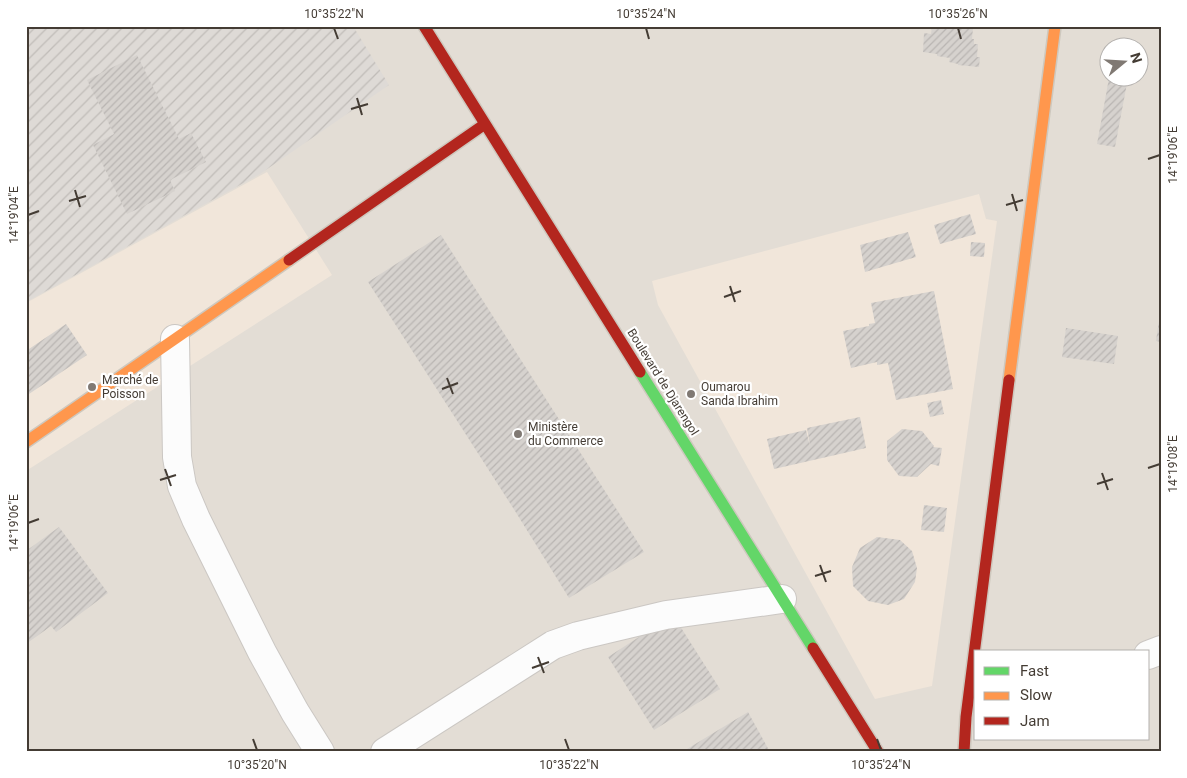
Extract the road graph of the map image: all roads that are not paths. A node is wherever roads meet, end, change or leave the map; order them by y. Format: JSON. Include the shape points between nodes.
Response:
{"nodes":[{"id":1,"x":424,"y":26,"type":"edge"},
{"id":2,"x":1055,"y":26,"type":"edge"},
{"id":3,"x":485,"y":124,"type":"junction"},
{"id":4,"x":175,"y":339,"type":"junction"},
{"id":5,"x":26,"y":442,"type":"edge"},
{"id":6,"x":782,"y":599,"type":"junction"},
{"id":7,"x":979,"y":650,"type":"edge"},
{"id":8,"x":974,"y":691,"type":"edge"},
{"id":9,"x":971,"y":716,"type":"edge"},
{"id":10,"x":320,"y":752,"type":"edge"},
{"id":11,"x":384,"y":752,"type":"edge"},
{"id":12,"x":878,"y":752,"type":"edge"},
{"id":13,"x":964,"y":752,"type":"edge"}],
"edges":[{"from":1,"to":3,"type":"street","name":"Boulevard de Djarengol"},
{"from":2,"to":7,"type":"street"},
{"from":3,"to":4,"type":"street"},
{"from":3,"to":6,"type":"street","name":"Boulevard de Djarengol"},
{"from":4,"to":5,"type":"street"},
{"from":4,"to":10,"type":"street","via":[[177,457],[182,486],[262,652]]},
{"from":6,"to":11,"type":"street","via":[[666,615],[553,645]]},
{"from":6,"to":12,"type":"street","name":"Boulevard de Djarengol"},
{"from":8,"to":9,"type":"street"},
{"from":9,"to":13,"type":"street"}]}
